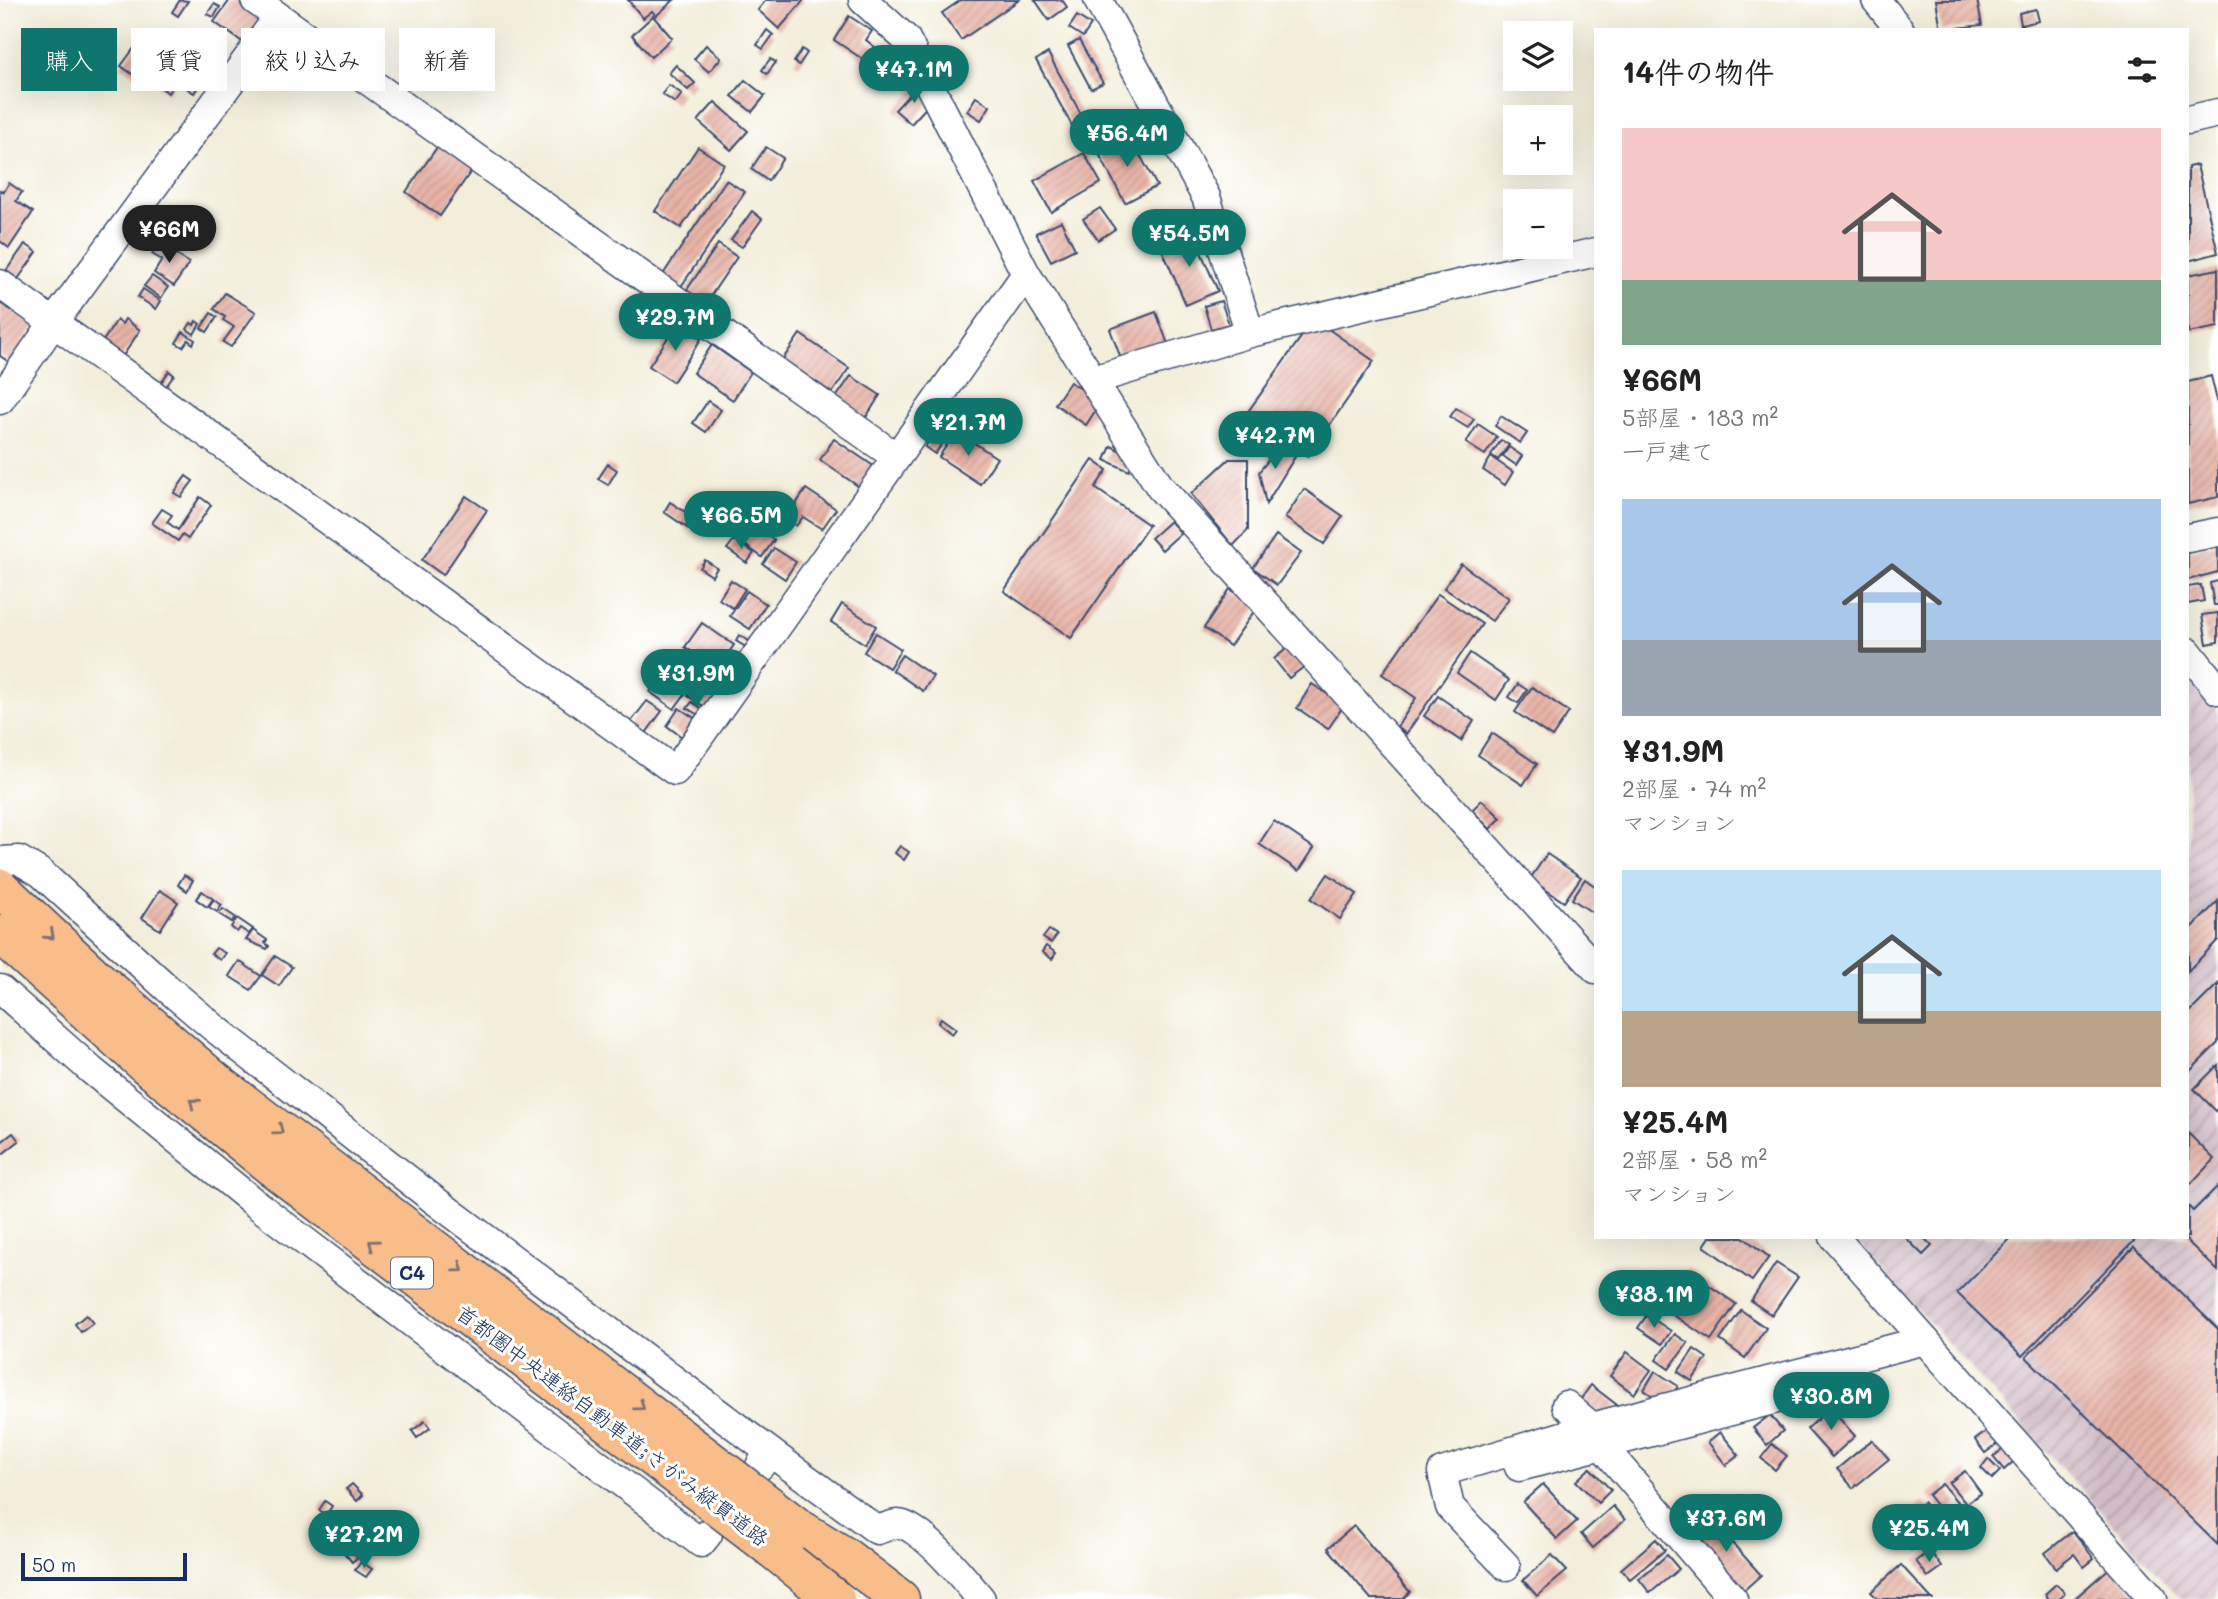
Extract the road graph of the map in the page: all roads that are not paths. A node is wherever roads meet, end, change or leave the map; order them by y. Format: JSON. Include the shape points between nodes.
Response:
{"nodes":[{"id":1,"x":255,"y":0,"type":"edge"},
{"id":2,"x":863,"y":0,"type":"edge"},
{"id":3,"x":1098,"y":0,"type":"edge"},
{"id":4,"x":1876,"y":0,"type":"edge"},
{"id":5,"x":278,"y":17,"type":"junction"},
{"id":6,"x":1898,"y":28,"type":"edge"},
{"id":7,"x":2218,"y":113,"type":"edge"},
{"id":8,"x":2189,"y":120,"type":"edge"},
{"id":9,"x":1594,"y":253,"type":"edge"},
{"id":10,"x":1026,"y":274,"type":"junction"},
{"id":11,"x":0,"y":284,"type":"edge"},
{"id":12,"x":54,"y":322,"type":"junction"},
{"id":13,"x":1250,"y":333,"type":"junction"},
{"id":14,"x":1093,"y":380,"type":"junction"},
{"id":15,"x":0,"y":400,"type":"edge"},
{"id":16,"x":896,"y":457,"type":"junction"},
{"id":17,"x":2218,"y":532,"type":"edge"},
{"id":18,"x":2189,"y":538,"type":"edge"},
{"id":19,"x":2189,"y":653,"type":"edge"},
{"id":20,"x":2218,"y":690,"type":"edge"},
{"id":21,"x":0,"y":862,"type":"edge"},
{"id":22,"x":0,"y":888,"type":"edge"},
{"id":23,"x":0,"y":934,"type":"edge"},
{"id":24,"x":1594,"y":967,"type":"edge"},
{"id":25,"x":0,"y":989,"type":"edge"},
{"id":26,"x":1836,"y":1239,"type":"edge"},
{"id":27,"x":1932,"y":1348,"type":"junction"},
{"id":28,"x":1566,"y":1405,"type":"dead end"},
{"id":29,"x":1598,"y":1437,"type":"junction"},
{"id":30,"x":800,"y":1528,"type":"junction"},
{"id":31,"x":708,"y":1534,"type":"dead end"},
{"id":32,"x":1506,"y":1566,"type":"dead end"},
{"id":33,"x":2145,"y":1596,"type":"edge"},
{"id":34,"x":835,"y":1599,"type":"edge"},
{"id":35,"x":876,"y":1599,"type":"edge"},
{"id":36,"x":900,"y":1599,"type":"edge"},
{"id":37,"x":981,"y":1599,"type":"edge"},
{"id":38,"x":1733,"y":1599,"type":"edge"}],
"edges":[{"from":1,"to":5,"type":"street"},
{"from":2,"to":10,"type":"street","via":[[906,39]]},
{"from":3,"to":13,"type":"street","via":[[1206,197]]},
{"from":4,"to":6,"type":"street"},
{"from":5,"to":12,"type":"street"},
{"from":5,"to":16,"type":"street"},
{"from":7,"to":8,"type":"street"},
{"from":9,"to":13,"type":"street"},
{"from":10,"to":14,"type":"street"},
{"from":10,"to":16,"type":"street"},
{"from":11,"to":12,"type":"street"},
{"from":12,"to":15,"type":"street"},
{"from":12,"to":16,"type":"street","via":[[675,771]]},
{"from":13,"to":14,"type":"street"},
{"from":14,"to":24,"type":"street","via":[[1160,487]]},
{"from":17,"to":18,"type":"street"},
{"from":19,"to":20,"type":"street"},
{"from":21,"to":37,"type":"street","via":[[19,860],[41,873],[213,1027],[765,1459],[877,1530],[896,1523],[905,1525],[947,1558]]},
{"from":22,"to":30,"type":"highway","name":"首都圏中央連絡自動車道;さがみ縦貫道路","number":"C4","one_way":true,"bridge":true,"via":[[215,1081]]},
{"from":34,"to":23,"type":"highway","name":"首都圏中央連絡自動車道;さがみ縦貫道路","number":"C4","one_way":true,"bridge":true,"via":[[272,1167],[145,1064]]},
{"from":25,"to":31,"type":"street","via":[[91,1070],[256,1204],[701,1542]]},
{"from":26,"to":27,"type":"street"},
{"from":27,"to":29,"type":"street"},
{"from":27,"to":33,"type":"street"},
{"from":28,"to":29,"type":"street"},
{"from":29,"to":32,"type":"street","via":[[1442,1472],[1450,1507]]},
{"from":29,"to":38,"type":"street"},
{"from":30,"to":35,"type":"highway","number":"C4"},
{"from":30,"to":36,"type":"highway","number":"C4"}]}
